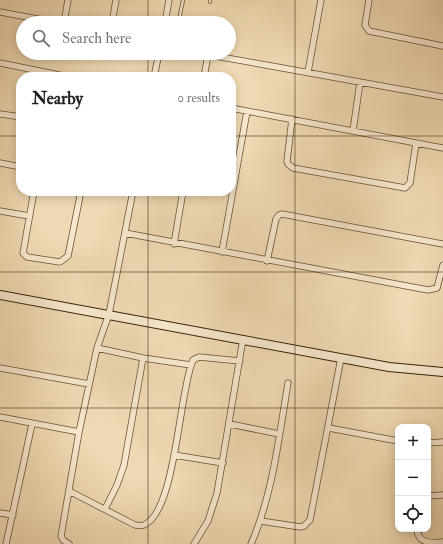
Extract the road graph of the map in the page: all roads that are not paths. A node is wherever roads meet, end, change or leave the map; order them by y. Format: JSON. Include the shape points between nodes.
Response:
{"nodes":[{"id":1,"x":68,"y":0,"type":"edge"},
{"id":2,"x":116,"y":0,"type":"edge"},
{"id":3,"x":169,"y":0,"type":"edge"},
{"id":4,"x":183,"y":0,"type":"edge"},
{"id":5,"x":321,"y":0,"type":"edge"},
{"id":6,"x":369,"y":0,"type":"edge"},
{"id":7,"x":0,"y":12,"type":"edge"},
{"id":8,"x":21,"y":16,"type":"edge"},
{"id":9,"x":65,"y":16,"type":"edge"},
{"id":10,"x":113,"y":16,"type":"edge"},
{"id":11,"x":166,"y":16,"type":"edge"},
{"id":12,"x":180,"y":16,"type":"edge"},
{"id":13,"x":443,"y":46,"type":"edge"},
{"id":14,"x":158,"y":60,"type":"edge"},
{"id":15,"x":207,"y":60,"type":"edge"},
{"id":16,"x":236,"y":60,"type":"edge"},
{"id":17,"x":0,"y":63,"type":"edge"},
{"id":18,"x":39,"y":72,"type":"edge"},
{"id":19,"x":155,"y":72,"type":"edge"},
{"id":20,"x":205,"y":72,"type":"edge"},
{"id":21,"x":308,"y":72,"type":"junction"},
{"id":22,"x":360,"y":82,"type":"junction"},
{"id":23,"x":443,"y":97,"type":"edge"},
{"id":24,"x":236,"y":109,"type":"edge"},
{"id":25,"x":247,"y":111,"type":"junction"},
{"id":26,"x":0,"y":114,"type":"edge"},
{"id":27,"x":16,"y":117,"type":"edge"},
{"id":28,"x":292,"y":119,"type":"junction"},
{"id":29,"x":353,"y":131,"type":"junction"},
{"id":30,"x":416,"y":143,"type":"junction"},
{"id":31,"x":443,"y":148,"type":"edge"},
{"id":32,"x":0,"y":163,"type":"edge"},
{"id":33,"x":16,"y":166,"type":"edge"},
{"id":34,"x":236,"y":173,"type":"edge"},
{"id":35,"x":33,"y":196,"type":"edge"},
{"id":36,"x":80,"y":196,"type":"edge"},
{"id":37,"x":132,"y":196,"type":"edge"},
{"id":38,"x":182,"y":196,"type":"edge"},
{"id":39,"x":232,"y":196,"type":"edge"},
{"id":40,"x":0,"y":211,"type":"edge"},
{"id":41,"x":29,"y":216,"type":"junction"},
{"id":42,"x":125,"y":233,"type":"junction"},
{"id":43,"x":174,"y":244,"type":"junction"},
{"id":44,"x":443,"y":244,"type":"edge"},
{"id":45,"x":222,"y":252,"type":"junction"},
{"id":46,"x":267,"y":261,"type":"junction"},
{"id":47,"x":443,"y":265,"type":"edge"},
{"id":48,"x":0,"y":295,"type":"edge"},
{"id":49,"x":109,"y":314,"type":"junction"},
{"id":50,"x":243,"y":339,"type":"junction"},
{"id":51,"x":97,"y":348,"type":"junction"},
{"id":52,"x":143,"y":358,"type":"junction"},
{"id":53,"x":341,"y":358,"type":"junction"},
{"id":54,"x":240,"y":361,"type":"junction"},
{"id":55,"x":191,"y":365,"type":"junction"},
{"id":56,"x":0,"y":368,"type":"edge"},
{"id":57,"x":443,"y":372,"type":"edge"},
{"id":58,"x":288,"y":383,"type":"dead end"},
{"id":59,"x":89,"y":384,"type":"junction"},
{"id":60,"x":0,"y":417,"type":"edge"},
{"id":61,"x":32,"y":424,"type":"junction"},
{"id":62,"x":230,"y":424,"type":"junction"},
{"id":63,"x":329,"y":428,"type":"junction"},
{"id":64,"x":79,"y":432,"type":"junction"},
{"id":65,"x":280,"y":434,"type":"junction"},
{"id":66,"x":395,"y":440,"type":"edge"},
{"id":67,"x":443,"y":442,"type":"edge"},
{"id":68,"x":431,"y":443,"type":"edge"},
{"id":69,"x":174,"y":455,"type":"junction"},
{"id":70,"x":223,"y":463,"type":"junction"},
{"id":71,"x":69,"y":491,"type":"junction"},
{"id":72,"x":443,"y":495,"type":"edge"},
{"id":73,"x":431,"y":496,"type":"edge"},
{"id":74,"x":105,"y":510,"type":"junction"},
{"id":75,"x":0,"y":513,"type":"edge"},
{"id":76,"x":13,"y":515,"type":"junction"},
{"id":77,"x":261,"y":521,"type":"junction"},
{"id":78,"x":418,"y":532,"type":"edge"},
{"id":79,"x":443,"y":542,"type":"edge"},
{"id":80,"x":6,"y":544,"type":"edge"},
{"id":81,"x":69,"y":544,"type":"edge"},
{"id":82,"x":194,"y":544,"type":"edge"},
{"id":83,"x":251,"y":544,"type":"edge"}],
"edges":[{"from":1,"to":9,"type":"street"},
{"from":2,"to":10,"type":"street"},
{"from":3,"to":11,"type":"street"},
{"from":4,"to":12,"type":"lane"},
{"from":5,"to":21,"type":"street"},
{"from":6,"to":13,"type":"street","via":[[365,25],[369,31]]},
{"from":7,"to":8,"type":"street"},
{"from":14,"to":19,"type":"street"},
{"from":15,"to":20,"type":"street"},
{"from":16,"to":21,"type":"street"},
{"from":17,"to":18,"type":"street"},
{"from":21,"to":22,"type":"street"},
{"from":22,"to":23,"type":"street"},
{"from":22,"to":29,"type":"street"},
{"from":24,"to":25,"type":"street"},
{"from":25,"to":28,"type":"street"},
{"from":25,"to":34,"type":"street"},
{"from":26,"to":27,"type":"street"},
{"from":28,"to":29,"type":"street"},
{"from":28,"to":30,"type":"street","via":[[287,160],[293,168],[405,188],[410,182]]},
{"from":29,"to":30,"type":"street"},
{"from":30,"to":31,"type":"street"},
{"from":32,"to":33,"type":"street"},
{"from":35,"to":41,"type":"street"},
{"from":36,"to":41,"type":"street","via":[[68,256],[64,261],[25,255],[23,250]]},
{"from":37,"to":42,"type":"street"},
{"from":38,"to":43,"type":"street"},
{"from":39,"to":45,"type":"street"},
{"from":40,"to":41,"type":"street"},
{"from":42,"to":43,"type":"street"},
{"from":42,"to":49,"type":"street"},
{"from":43,"to":45,"type":"street"},
{"from":44,"to":46,"type":"street","via":[[282,214],[276,219]]},
{"from":45,"to":46,"type":"street"},
{"from":46,"to":47,"type":"street","via":[[428,290],[437,288]]},
{"from":48,"to":49,"type":"street"},
{"from":49,"to":50,"type":"street"},
{"from":49,"to":51,"type":"street"},
{"from":50,"to":53,"type":"street"},
{"from":50,"to":54,"type":"street"},
{"from":51,"to":52,"type":"street"},
{"from":51,"to":59,"type":"street"},
{"from":52,"to":55,"type":"street"},
{"from":52,"to":74,"type":"street","via":[[124,465]]},
{"from":53,"to":57,"type":"street"},
{"from":53,"to":63,"type":"street"},
{"from":54,"to":55,"type":"street","via":[[199,357],[193,360]]},
{"from":54,"to":62,"type":"street"},
{"from":55,"to":69,"type":"street"},
{"from":56,"to":59,"type":"street"},
{"from":58,"to":65,"type":"street"},
{"from":59,"to":64,"type":"street"},
{"from":60,"to":61,"type":"street"},
{"from":61,"to":64,"type":"street"},
{"from":61,"to":76,"type":"street"},
{"from":62,"to":65,"type":"street"},
{"from":62,"to":70,"type":"street"},
{"from":63,"to":66,"type":"street"},
{"from":63,"to":77,"type":"street","via":[[308,524],[300,527]]},
{"from":64,"to":71,"type":"street"},
{"from":65,"to":77,"type":"street"},
{"from":67,"to":68,"type":"street"},
{"from":69,"to":70,"type":"street"},
{"from":69,"to":74,"type":"street","via":[[162,500],[148,522],[141,526],[135,525]]},
{"from":70,"to":82,"type":"street","via":[[208,521]]},
{"from":71,"to":74,"type":"street"},
{"from":71,"to":81,"type":"street","via":[[61,536]]},
{"from":72,"to":73,"type":"street"},
{"from":75,"to":76,"type":"street"},
{"from":76,"to":80,"type":"street"},
{"from":77,"to":83,"type":"street"},
{"from":78,"to":79,"type":"street","via":[[424,542]]}]}
